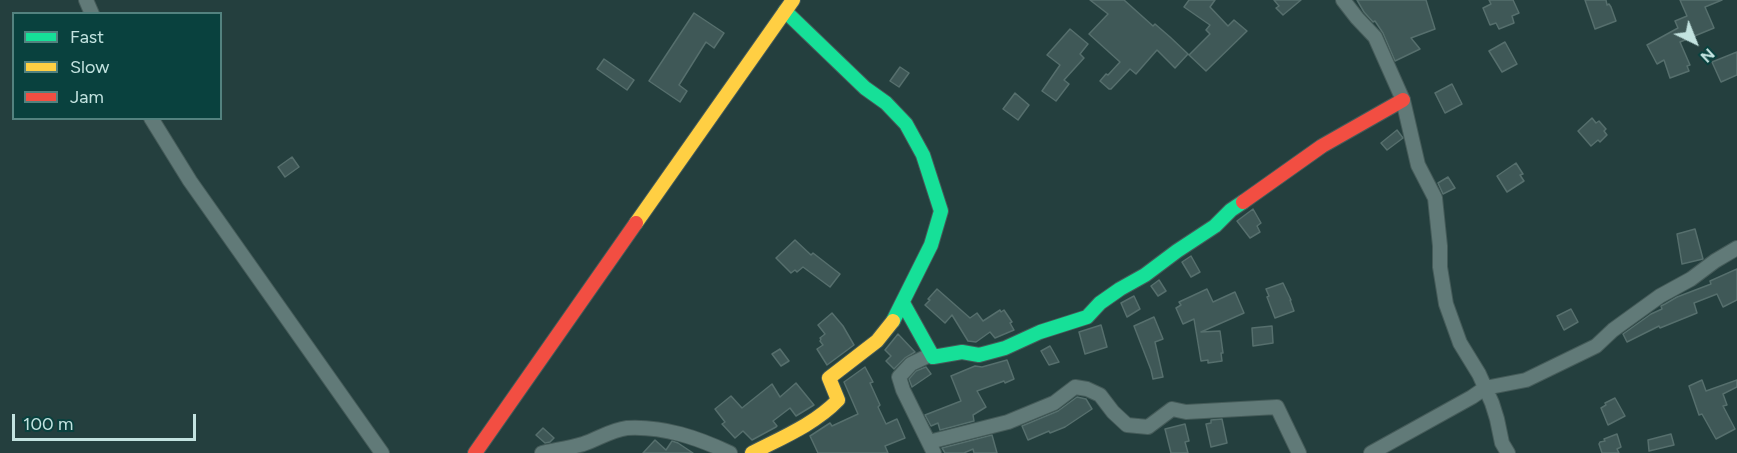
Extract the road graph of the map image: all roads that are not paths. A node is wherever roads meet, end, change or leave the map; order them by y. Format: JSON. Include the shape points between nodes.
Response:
{"nodes":[{"id":1,"x":1343,"y":0,"type":"edge"},
{"id":2,"x":789,"y":6,"type":"edge"},
{"id":3,"x":1403,"y":100,"type":"junction"},
{"id":4,"x":151,"y":120,"type":"edge"},
{"id":5,"x":1737,"y":248,"type":"edge"},
{"id":6,"x":903,"y":303,"type":"junction"},
{"id":7,"x":932,"y":354,"type":"junction"},
{"id":8,"x":1485,"y":388,"type":"junction"},
{"id":9,"x":931,"y":447,"type":"edge"},
{"id":10,"x":382,"y":453,"type":"edge"},
{"id":11,"x":475,"y":453,"type":"edge"},
{"id":12,"x":542,"y":453,"type":"edge"},
{"id":13,"x":730,"y":453,"type":"edge"},
{"id":14,"x":752,"y":453,"type":"edge"},
{"id":15,"x":1299,"y":453,"type":"edge"},
{"id":16,"x":1371,"y":453,"type":"edge"},
{"id":17,"x":1508,"y":453,"type":"edge"}],
"edges":[{"from":1,"to":3,"type":"street","via":[[1375,37]]},
{"from":2,"to":6,"type":"street","via":[[823,46],[906,124],[923,155],[941,211],[931,245]]},
{"from":2,"to":11,"type":"street"},
{"from":3,"to":7,"type":"street","via":[[1280,175],[1215,226],[1100,303],[1087,317],[979,355]]},
{"from":3,"to":8,"type":"street","via":[[1419,165],[1435,198],[1446,304],[1460,343]]},
{"from":4,"to":10,"type":"street"},
{"from":5,"to":8,"type":"street","via":[[1660,296],[1596,346],[1526,380]]},
{"from":6,"to":7,"type":"street"},
{"from":6,"to":14,"type":"street","via":[[877,341],[829,378],[838,400],[834,406]]},
{"from":7,"to":9,"type":"street","via":[[911,364],[899,377]]},
{"from":8,"to":16,"type":"street"},
{"from":8,"to":17,"type":"street"},
{"from":9,"to":15,"type":"street","via":[[1054,403],[1075,387],[1100,395],[1126,425],[1148,427],[1172,409],[1186,412],[1277,407]]},
{"from":12,"to":13,"type":"street","via":[[583,444],[626,428],[685,434]]}]}
